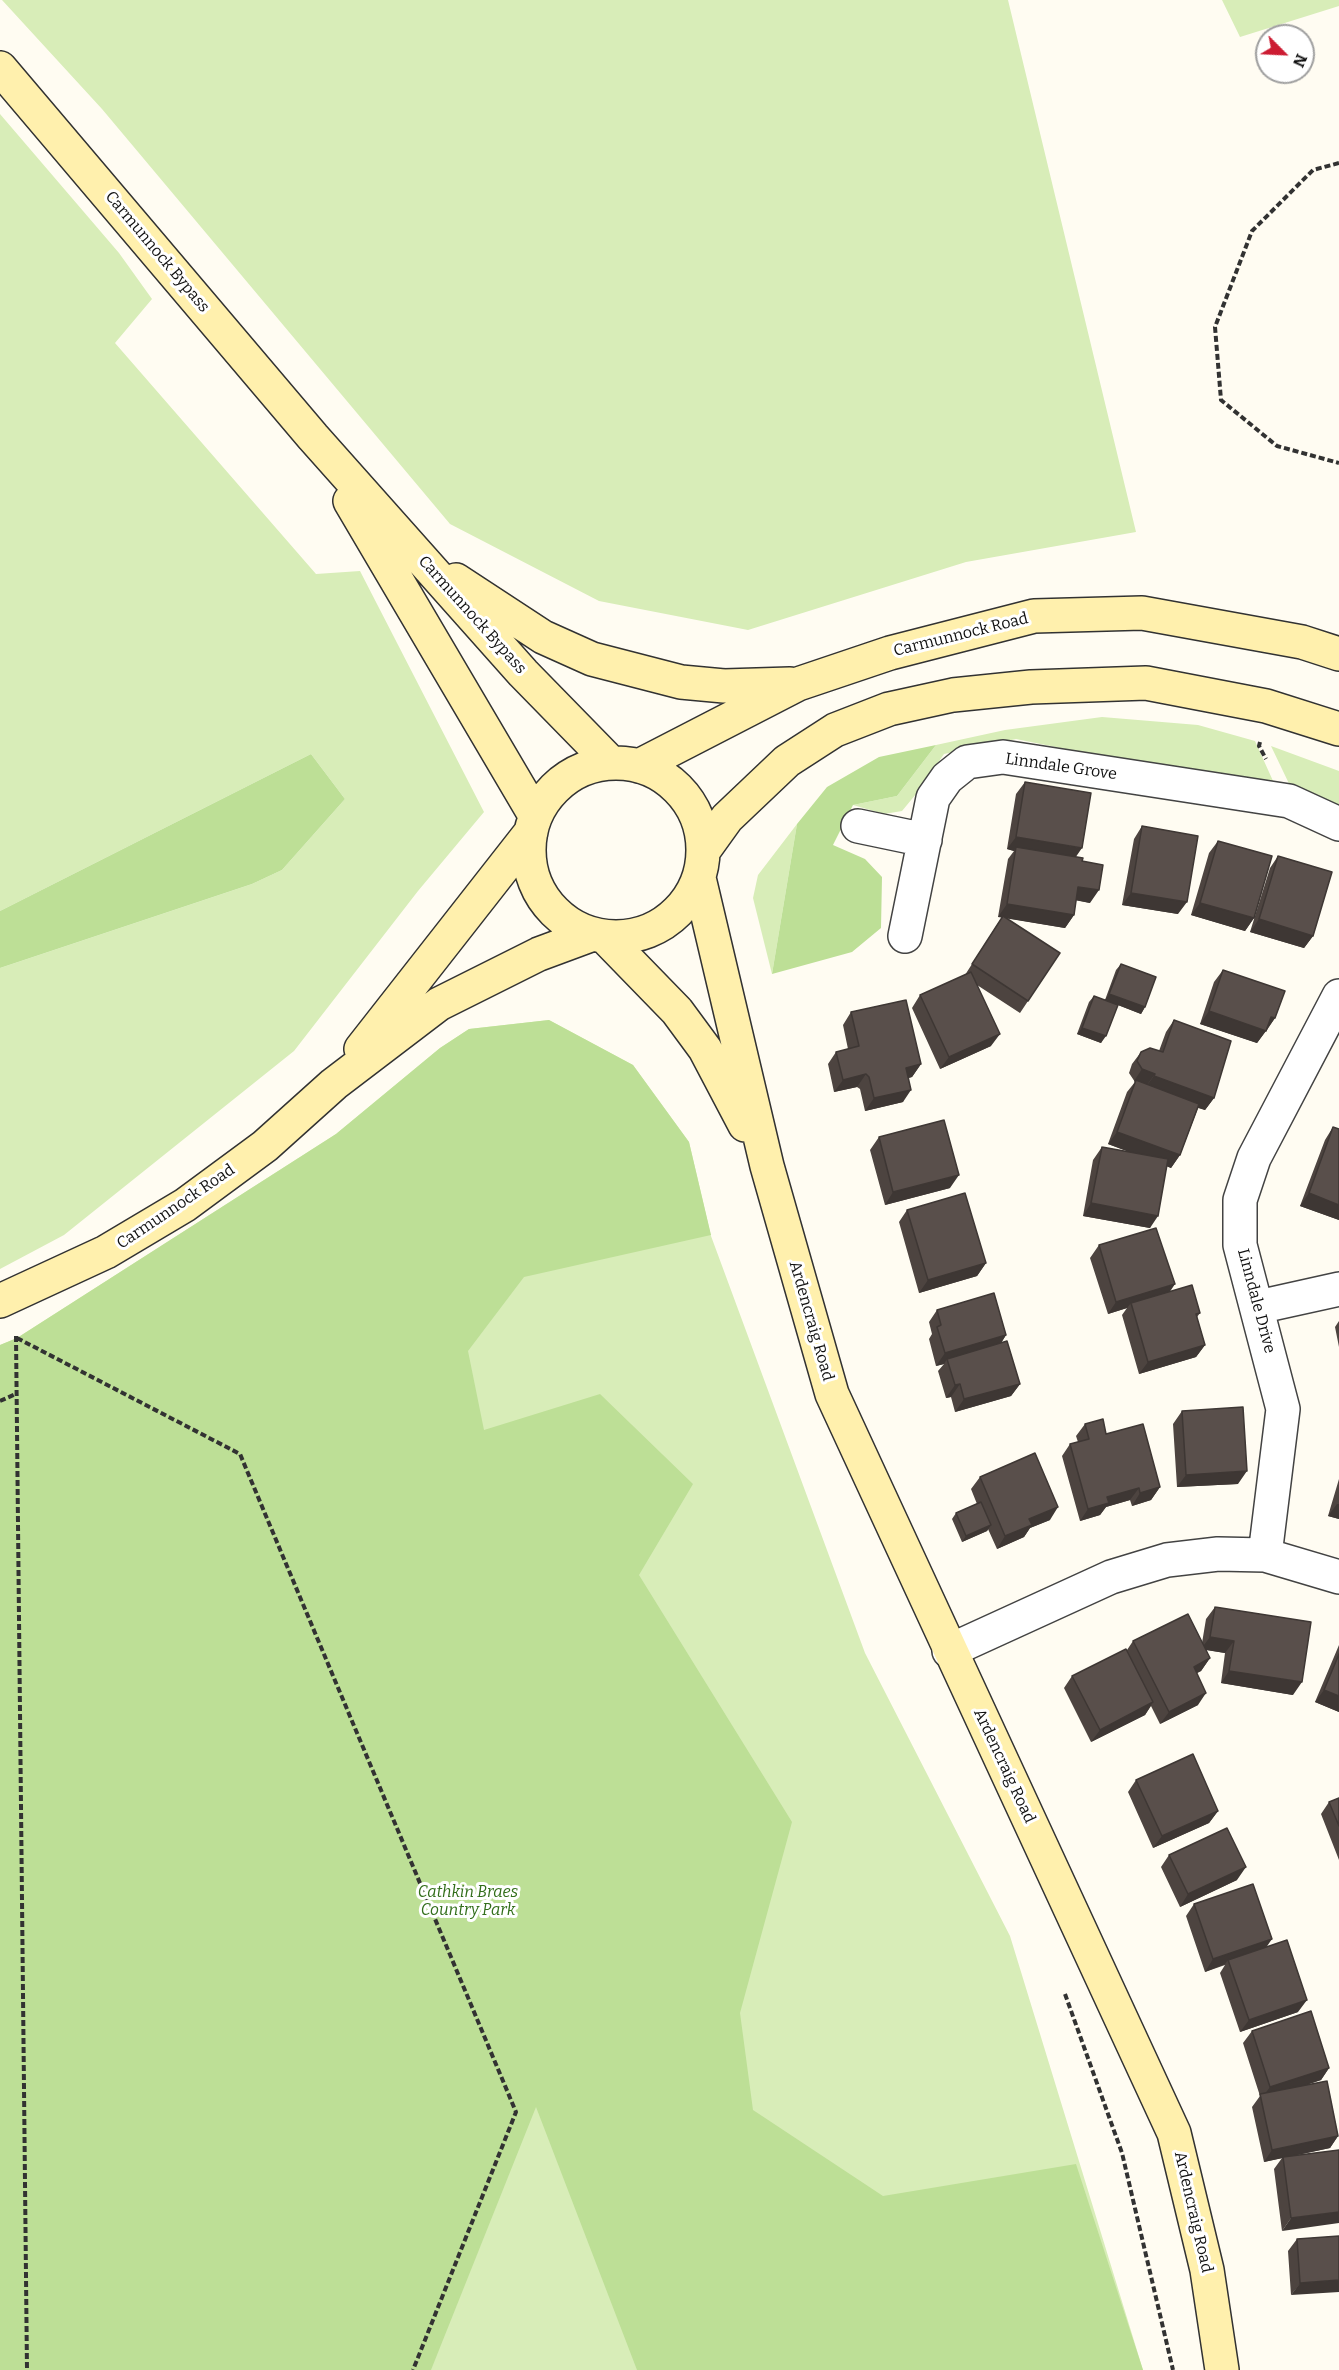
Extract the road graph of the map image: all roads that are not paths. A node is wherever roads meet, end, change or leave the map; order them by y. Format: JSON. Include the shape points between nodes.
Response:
{"nodes":[{"id":1,"x":0,"y":68,"type":"edge"},
{"id":2,"x":313,"y":437,"type":"junction"},
{"id":3,"x":419,"y":556,"type":"junction"},
{"id":4,"x":1339,"y":654,"type":"edge"},
{"id":5,"x":798,"y":684,"type":"junction"},
{"id":6,"x":1339,"y":729,"type":"edge"},
{"id":7,"x":625,"y":765,"type":"junction"},
{"id":8,"x":533,"y":823,"type":"junction"},
{"id":9,"x":1339,"y":824,"type":"edge"},
{"id":10,"x":858,"y":826,"type":"dead end"},
{"id":11,"x":925,"y":840,"type":"junction"},
{"id":12,"x":701,"y":864,"type":"junction"},
{"id":13,"x":600,"y":936,"type":"junction"},
{"id":14,"x":905,"y":936,"type":"dead end"},
{"id":15,"x":1339,"y":996,"type":"edge"},
{"id":16,"x":334,"y":1084,"type":"junction"},
{"id":17,"x":768,"y":1166,"type":"junction"},
{"id":18,"x":1339,"y":1289,"type":"edge"},
{"id":19,"x":1258,"y":1307,"type":"junction"},
{"id":20,"x":4,"y":1315,"type":"edge"},
{"id":21,"x":1265,"y":1555,"type":"junction"},
{"id":22,"x":1339,"y":1577,"type":"edge"},
{"id":23,"x":949,"y":1651,"type":"junction"},
{"id":24,"x":1222,"y":2370,"type":"edge"}],
"edges":[{"from":1,"to":2,"type":"main road","name":"Carmunnock Bypass"},
{"from":2,"to":3,"type":"main road","name":"Carmunnock Bypass"},
{"from":2,"to":8,"type":"main road","name":"Carmunnock Bypass"},
{"from":3,"to":5,"type":"main road","via":[[543,637],[592,659],[681,682],[724,686]]},
{"from":3,"to":7,"type":"main road","name":"Carmunnock Bypass","via":[[524,673]]},
{"from":4,"to":5,"type":"main road","name":"Carmunnock Road","via":[[1302,642],[1142,613],[1034,616],[890,653]]},
{"from":5,"to":7,"type":"main road","name":"Carmunnock Road"},
{"from":6,"to":12,"type":"main road","via":[[1266,706],[1146,683],[1030,687],[953,695],[889,709],[835,730],[787,761],[727,818]]},
{"from":7,"to":8,"type":"main road","via":[[583,769],[559,784]]},
{"from":7,"to":12,"type":"main road","via":[[665,778],[686,797],[699,822]]},
{"from":8,"to":13,"type":"main road","via":[[530,861],[537,888],[554,912],[578,929]]},
{"from":8,"to":16,"type":"main road","name":"Carmunnock Road"},
{"from":9,"to":11,"type":"street","name":"Linndale Grove","via":[[1289,801],[1003,757],[967,762],[947,778],[933,798]]},
{"from":10,"to":11,"type":"street"},
{"from":11,"to":14,"type":"street","name":"Linndale Grove"},
{"from":12,"to":13,"type":"main road","via":[[685,904],[663,924],[636,936]]},
{"from":12,"to":17,"type":"main road","name":"Ardencraig Road"},
{"from":13,"to":16,"type":"main road","name":"Carmunnock Road","via":[[539,954],[439,1004]]},
{"from":13,"to":17,"type":"main road","name":"Ardencraig Road","via":[[677,1011],[705,1049]]},
{"from":15,"to":19,"type":"street","name":"Linndale Drive","via":[[1254,1158],[1240,1200],[1240,1245]]},
{"from":16,"to":20,"type":"main road","name":"Carmunnock Road","via":[[265,1146],[185,1204]]},
{"from":17,"to":23,"type":"main road","name":"Ardencraig Road","via":[[832,1394]]},
{"from":18,"to":19,"type":"street"},
{"from":19,"to":21,"type":"street","name":"Linndale Drive","via":[[1283,1409]]},
{"from":21,"to":22,"type":"street"},
{"from":21,"to":23,"type":"street","via":[[1218,1554],[1167,1560],[1111,1577]]},
{"from":23,"to":24,"type":"main road","name":"Ardencraig Road","via":[[1174,2133],[1207,2270]]}]}
